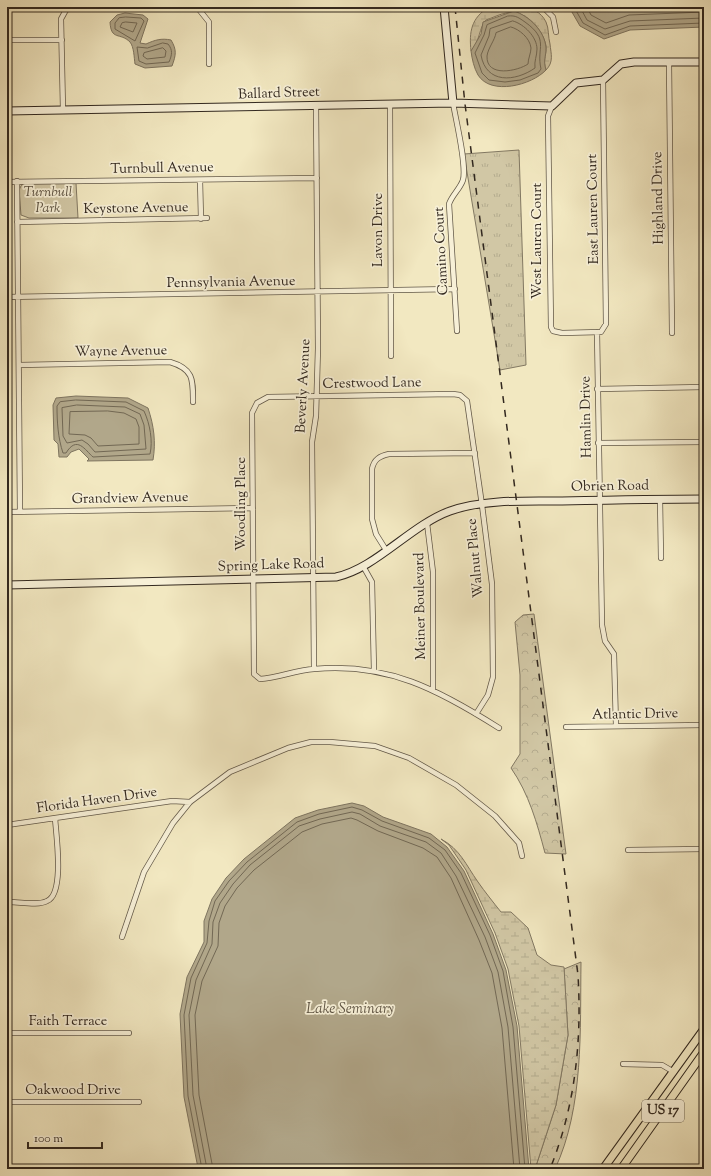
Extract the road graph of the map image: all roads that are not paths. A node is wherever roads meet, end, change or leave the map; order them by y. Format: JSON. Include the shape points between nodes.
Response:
{"nodes":[{"id":1,"x":72,"y":7,"type":"edge"},
{"id":2,"x":197,"y":7,"type":"edge"},
{"id":3,"x":444,"y":7,"type":"edge"},
{"id":4,"x":543,"y":7,"type":"edge"},
{"id":5,"x":556,"y":32,"type":"dead end"},
{"id":6,"x":7,"y":40,"type":"edge"},
{"id":7,"x":62,"y":40,"type":"junction"},
{"id":8,"x":704,"y":62,"type":"edge"},
{"id":9,"x":668,"y":63,"type":"junction"},
{"id":10,"x":209,"y":64,"type":"dead end"},
{"id":11,"x":603,"y":80,"type":"junction"},
{"id":12,"x":453,"y":103,"type":"junction"},
{"id":13,"x":390,"y":104,"type":"junction"},
{"id":14,"x":316,"y":105,"type":"junction"},
{"id":15,"x":552,"y":106,"type":"junction"},
{"id":16,"x":63,"y":110,"type":"junction"},
{"id":17,"x":7,"y":111,"type":"edge"},
{"id":18,"x":317,"y":178,"type":"junction"},
{"id":19,"x":200,"y":180,"type":"junction"},
{"id":20,"x":7,"y":182,"type":"edge"},
{"id":21,"x":17,"y":182,"type":"junction"},
{"id":22,"x":208,"y":218,"type":"dead end"},
{"id":23,"x":200,"y":219,"type":"junction"},
{"id":24,"x":17,"y":222,"type":"junction"},
{"id":25,"x":454,"y":289,"type":"junction"},
{"id":26,"x":390,"y":291,"type":"junction"},
{"id":27,"x":317,"y":292,"type":"junction"},
{"id":28,"x":7,"y":297,"type":"edge"},
{"id":29,"x":19,"y":297,"type":"junction"},
{"id":30,"x":457,"y":331,"type":"dead end"},
{"id":31,"x":597,"y":332,"type":"junction"},
{"id":32,"x":672,"y":333,"type":"dead end"},
{"id":33,"x":390,"y":356,"type":"dead end"},
{"id":34,"x":19,"y":365,"type":"junction"},
{"id":35,"x":704,"y":387,"type":"edge"},
{"id":36,"x":597,"y":388,"type":"junction"},
{"id":37,"x":315,"y":396,"type":"junction"},
{"id":38,"x":464,"y":398,"type":"joint"},
{"id":39,"x":193,"y":402,"type":"dead end"},
{"id":40,"x":257,"y":402,"type":"joint"},
{"id":41,"x":704,"y":442,"type":"edge"},
{"id":42,"x":598,"y":443,"type":"junction"},
{"id":43,"x":475,"y":453,"type":"junction"},
{"id":44,"x":660,"y":499,"type":"junction"},
{"id":45,"x":704,"y":499,"type":"edge"},
{"id":46,"x":599,"y":500,"type":"junction"},
{"id":47,"x":517,"y":501,"type":"joint"},
{"id":48,"x":482,"y":505,"type":"junction"},
{"id":49,"x":253,"y":508,"type":"junction"},
{"id":50,"x":7,"y":512,"type":"edge"},
{"id":51,"x":20,"y":512,"type":"junction"},
{"id":52,"x":427,"y":523,"type":"junction"},
{"id":53,"x":386,"y":550,"type":"junction"},
{"id":54,"x":661,"y":558,"type":"dead end"},
{"id":55,"x":363,"y":566,"type":"junction"},
{"id":56,"x":313,"y":577,"type":"junction"},
{"id":57,"x":253,"y":580,"type":"junction"},
{"id":58,"x":7,"y":585,"type":"edge"},
{"id":59,"x":314,"y":669,"type":"junction"},
{"id":60,"x":374,"y":671,"type":"junction"},
{"id":61,"x":433,"y":690,"type":"junction"},
{"id":62,"x":476,"y":714,"type":"junction"},
{"id":63,"x":704,"y":725,"type":"edge"},
{"id":64,"x":616,"y":726,"type":"junction"},
{"id":65,"x":566,"y":727,"type":"dead end"},
{"id":66,"x":499,"y":728,"type":"dead end"},
{"id":67,"x":190,"y":802,"type":"junction"},
{"id":68,"x":54,"y":818,"type":"junction"},
{"id":69,"x":7,"y":825,"type":"edge"},
{"id":70,"x":704,"y":849,"type":"edge"},
{"id":71,"x":628,"y":850,"type":"dead end"},
{"id":72,"x":522,"y":856,"type":"dead end"},
{"id":73,"x":10,"y":902,"type":"dead end"},
{"id":74,"x":122,"y":937,"type":"dead end"},
{"id":75,"x":704,"y":1029,"type":"edge"},
{"id":76,"x":7,"y":1033,"type":"edge"},
{"id":77,"x":129,"y":1033,"type":"dead end"},
{"id":78,"x":704,"y":1052,"type":"edge"},
{"id":79,"x":623,"y":1064,"type":"dead end"},
{"id":80,"x":674,"y":1072,"type":"junction"},
{"id":81,"x":7,"y":1102,"type":"edge"},
{"id":82,"x":139,"y":1102,"type":"dead end"},
{"id":83,"x":605,"y":1166,"type":"edge"},
{"id":84,"x":599,"y":1169,"type":"edge"},
{"id":85,"x":621,"y":1169,"type":"edge"}],
"edges":[{"from":1,"to":7,"type":"street","via":[[66,10],[61,19]]},
{"from":2,"to":10,"type":"street","via":[[209,22]]},
{"from":3,"to":12,"type":"street"},
{"from":4,"to":5,"type":"street","via":[[553,17]]},
{"from":6,"to":7,"type":"street"},
{"from":7,"to":16,"type":"street"},
{"from":8,"to":9,"type":"street"},
{"from":9,"to":11,"type":"street","via":[[621,64]]},
{"from":9,"to":32,"type":"street","name":"Highland Drive"},
{"from":11,"to":15,"type":"street","via":[[576,82]]},
{"from":11,"to":31,"type":"street","name":"East Lauren Court","via":[[606,324],[604,329]]},
{"from":12,"to":13,"type":"street","name":"Ballard Street"},
{"from":12,"to":15,"type":"street","name":"Ballard Street"},
{"from":12,"to":25,"type":"street","name":"Camino Court","via":[[464,168],[461,185],[449,204]]},
{"from":13,"to":14,"type":"street","name":"Ballard Street"},
{"from":13,"to":26,"type":"street","name":"Lavon Drive"},
{"from":14,"to":16,"type":"street","name":"Ballard Street"},
{"from":14,"to":18,"type":"street","name":"Beverly Avenue"},
{"from":15,"to":31,"type":"street","name":"West Lauren Court","via":[[548,116],[551,328],[562,334]]},
{"from":16,"to":17,"type":"street","name":"Ballard Street"},
{"from":18,"to":19,"type":"street","name":"Turnbull Avenue"},
{"from":18,"to":27,"type":"street","name":"Beverly Avenue"},
{"from":19,"to":21,"type":"street","name":"Turnbull Avenue"},
{"from":19,"to":23,"type":"street"},
{"from":20,"to":21,"type":"street","name":"Turnbull Avenue"},
{"from":21,"to":24,"type":"street"},
{"from":22,"to":23,"type":"street","name":"Keystone Avenue"},
{"from":23,"to":24,"type":"street","name":"Keystone Avenue"},
{"from":24,"to":29,"type":"street"},
{"from":25,"to":26,"type":"street","name":"Pennsylvania Avenue"},
{"from":25,"to":30,"type":"street","name":"Camino Court"},
{"from":26,"to":27,"type":"street","name":"Pennsylvania Avenue"},
{"from":26,"to":33,"type":"street","name":"Lavon Drive"},
{"from":27,"to":29,"type":"street","name":"Pennsylvania Avenue"},
{"from":27,"to":37,"type":"street","name":"Beverly Avenue","via":[[318,348]]},
{"from":28,"to":29,"type":"street","name":"Pennsylvania Avenue"},
{"from":29,"to":34,"type":"street"},
{"from":31,"to":36,"type":"street","name":"Hamlin Drive"},
{"from":34,"to":39,"type":"street","name":"Wayne Avenue","via":[[170,362],[186,368],[190,374],[193,382]]},
{"from":34,"to":51,"type":"street"},
{"from":35,"to":36,"type":"street"},
{"from":36,"to":42,"type":"street","name":"Hamlin Drive"},
{"from":37,"to":38,"type":"street","name":"Crestwood Lane","via":[[453,394]]},
{"from":37,"to":40,"type":"street","name":"Crestwood Lane","via":[[268,397]]},
{"from":37,"to":56,"type":"street","name":"Beverly Avenue","via":[[316,416],[312,442]]},
{"from":38,"to":43,"type":"street","name":"Walnut Place","via":[[469,406]]},
{"from":40,"to":49,"type":"street","name":"Woodling Place","via":[[252,413]]},
{"from":41,"to":42,"type":"street"},
{"from":42,"to":46,"type":"street","name":"Hamlin Drive"},
{"from":43,"to":48,"type":"street","name":"Walnut Place"},
{"from":43,"to":53,"type":"street","via":[[389,454],[376,459],[372,469],[372,519],[376,534]]},
{"from":44,"to":45,"type":"street","name":"Obrien Road"},
{"from":44,"to":46,"type":"street","name":"Obrien Road"},
{"from":44,"to":54,"type":"street"},
{"from":46,"to":47,"type":"street","name":"Obrien Road"},
{"from":46,"to":64,"type":"street","name":"Hamlin Drive","via":[[602,625],[605,641],[614,654]]},
{"from":47,"to":48,"type":"street","name":"Spring Lake Road"},
{"from":48,"to":52,"type":"street","name":"Spring Lake Road","via":[[450,511]]},
{"from":48,"to":62,"type":"street","name":"Walnut Place","via":[[492,584],[493,677],[488,695]]},
{"from":49,"to":51,"type":"street","name":"Grandview Avenue"},
{"from":49,"to":57,"type":"street","name":"Woodling Place"},
{"from":50,"to":51,"type":"street","name":"Grandview Avenue"},
{"from":52,"to":53,"type":"street","name":"Spring Lake Road"},
{"from":52,"to":61,"type":"street","name":"Meiner Boulevard","via":[[433,572]]},
{"from":53,"to":55,"type":"street","name":"Spring Lake Road"},
{"from":55,"to":56,"type":"street","name":"Spring Lake Road","via":[[344,576]]},
{"from":55,"to":60,"type":"street","via":[[372,582]]},
{"from":56,"to":57,"type":"street","name":"Spring Lake Road"},
{"from":56,"to":59,"type":"street","name":"Beverly Avenue"},
{"from":57,"to":58,"type":"street","name":"Spring Lake Road"},
{"from":57,"to":59,"type":"street","name":"Woodling Place","via":[[253,670],[256,677],[264,678]]},
{"from":59,"to":60,"type":"street"},
{"from":60,"to":61,"type":"street","via":[[400,677]]},
{"from":61,"to":62,"type":"street"},
{"from":62,"to":66,"type":"street"},
{"from":63,"to":64,"type":"street","name":"Atlantic Drive"},
{"from":64,"to":65,"type":"street","name":"Atlantic Drive"},
{"from":67,"to":68,"type":"street","name":"Florida Haven Drive","via":[[172,801]]},
{"from":67,"to":72,"type":"street","via":[[230,772],[288,748],[311,742],[375,746],[410,758],[456,785],[507,828],[519,843]]},
{"from":67,"to":74,"type":"street","via":[[173,823],[144,872]]},
{"from":68,"to":69,"type":"street","name":"Florida Haven Drive"},
{"from":68,"to":73,"type":"street","via":[[59,857],[54,895],[48,901],[42,902]]},
{"from":70,"to":71,"type":"street"},
{"from":75,"to":80,"type":"main road","number":"US 17"},
{"from":76,"to":77,"type":"street","name":"Faith Terrace"},
{"from":78,"to":85,"type":"main road","number":"US 17"},
{"from":79,"to":80,"type":"street","via":[[662,1065]]},
{"from":80,"to":83,"type":"main road","number":"US 17"},
{"from":81,"to":82,"type":"street","name":"Oakwood Drive"},
{"from":83,"to":84,"type":"main road"}]}
